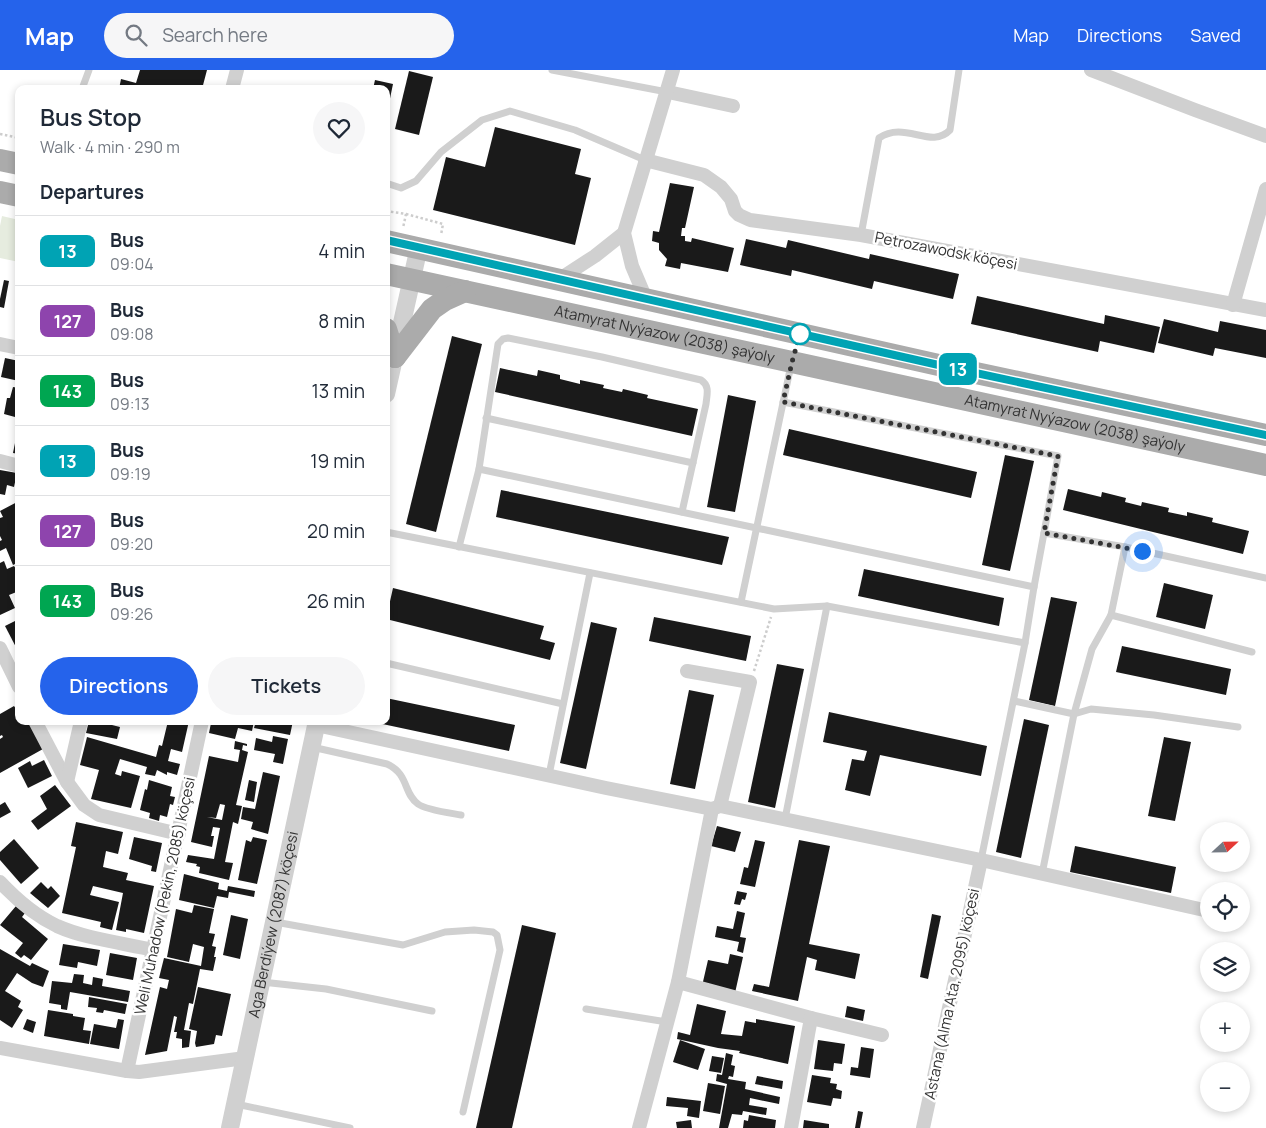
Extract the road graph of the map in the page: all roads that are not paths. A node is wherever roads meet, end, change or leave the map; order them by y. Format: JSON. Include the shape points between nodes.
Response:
{"nodes":[{"id":1,"x":89,"y":70,"type":"edge"},
{"id":2,"x":237,"y":70,"type":"edge"},
{"id":3,"x":552,"y":70,"type":"edge"},
{"id":4,"x":673,"y":70,"type":"edge"},
{"id":5,"x":960,"y":70,"type":"edge"},
{"id":6,"x":1092,"y":70,"type":"edge"},
{"id":7,"x":83,"y":85,"type":"edge"},
{"id":8,"x":233,"y":85,"type":"edge"},
{"id":9,"x":668,"y":92,"type":"junction"},
{"id":10,"x":733,"y":106,"type":"dead end"},
{"id":11,"x":1266,"y":136,"type":"edge"},
{"id":12,"x":0,"y":160,"type":"edge"},
{"id":13,"x":646,"y":160,"type":"junction"},
{"id":14,"x":15,"y":163,"type":"edge"},
{"id":15,"x":390,"y":184,"type":"edge"},
{"id":16,"x":1266,"y":189,"type":"edge"},
{"id":17,"x":0,"y":192,"type":"edge"},
{"id":18,"x":15,"y":195,"type":"edge"},
{"id":19,"x":624,"y":232,"type":"junction"},
{"id":20,"x":861,"y":235,"type":"junction"},
{"id":21,"x":411,"y":246,"type":"edge"},
{"id":22,"x":390,"y":275,"type":"edge"},
{"id":23,"x":412,"y":279,"type":"junction"},
{"id":24,"x":558,"y":280,"type":"junction"},
{"id":25,"x":465,"y":291,"type":"junction"},
{"id":26,"x":646,"y":299,"type":"junction"},
{"id":27,"x":1233,"y":305,"type":"junction"},
{"id":28,"x":1266,"y":310,"type":"edge"},
{"id":29,"x":390,"y":341,"type":"edge"},
{"id":30,"x":0,"y":344,"type":"edge"},
{"id":31,"x":15,"y":347,"type":"edge"},
{"id":32,"x":395,"y":357,"type":"junction"},
{"id":33,"x":792,"y":362,"type":"junction"},
{"id":34,"x":390,"y":378,"type":"edge"},
{"id":35,"x":783,"y":402,"type":"junction"},
{"id":36,"x":486,"y":418,"type":"junction"},
{"id":37,"x":1266,"y":435,"type":"edge"},
{"id":38,"x":0,"y":461,"type":"edge"},
{"id":39,"x":693,"y":463,"type":"junction"},
{"id":40,"x":15,"y":465,"type":"edge"},
{"id":41,"x":1266,"y":466,"type":"edge"},
{"id":42,"x":478,"y":469,"type":"junction"},
{"id":43,"x":682,"y":512,"type":"junction"},
{"id":44,"x":757,"y":528,"type":"junction"},
{"id":45,"x":390,"y":533,"type":"edge"},
{"id":46,"x":1044,"y":533,"type":"junction"},
{"id":47,"x":459,"y":546,"type":"junction"},
{"id":48,"x":1124,"y":547,"type":"junction"},
{"id":49,"x":590,"y":572,"type":"junction"},
{"id":50,"x":1266,"y":578,"type":"edge"},
{"id":51,"x":1034,"y":587,"type":"junction"},
{"id":52,"x":741,"y":602,"type":"junction"},
{"id":53,"x":827,"y":606,"type":"junction"},
{"id":54,"x":1111,"y":615,"type":"junction"},
{"id":55,"x":1025,"y":643,"type":"junction"},
{"id":56,"x":0,"y":648,"type":"edge"},
{"id":57,"x":1252,"y":652,"type":"dead end"},
{"id":58,"x":390,"y":664,"type":"edge"},
{"id":59,"x":687,"y":671,"type":"dead end"},
{"id":60,"x":15,"y":678,"type":"edge"},
{"id":61,"x":1014,"y":701,"type":"junction"},
{"id":62,"x":563,"y":704,"type":"junction"},
{"id":63,"x":1074,"y":714,"type":"junction"},
{"id":64,"x":38,"y":725,"type":"edge"},
{"id":65,"x":80,"y":725,"type":"edge"},
{"id":66,"x":201,"y":725,"type":"edge"},
{"id":67,"x":317,"y":725,"type":"edge"},
{"id":68,"x":326,"y":725,"type":"edge"},
{"id":69,"x":1238,"y":727,"type":"dead end"},
{"id":70,"x":312,"y":747,"type":"junction"},
{"id":71,"x":548,"y":775,"type":"junction"},
{"id":72,"x":67,"y":782,"type":"junction"},
{"id":73,"x":716,"y":807,"type":"junction"},
{"id":74,"x":461,"y":815,"type":"dead end"},
{"id":75,"x":785,"y":819,"type":"junction"},
{"id":76,"x":179,"y":834,"type":"junction"},
{"id":77,"x":981,"y":860,"type":"junction"},
{"id":78,"x":1042,"y":874,"type":"junction"},
{"id":79,"x":0,"y":882,"type":"edge"},
{"id":80,"x":1200,"y":909,"type":"edge"},
{"id":81,"x":274,"y":922,"type":"junction"},
{"id":82,"x":154,"y":950,"type":"junction"},
{"id":83,"x":262,"y":982,"type":"junction"},
{"id":84,"x":678,"y":982,"type":"junction"},
{"id":85,"x":586,"y":1009,"type":"dead end"},
{"id":86,"x":432,"y":1010,"type":"dead end"},
{"id":87,"x":811,"y":1018,"type":"junction"},
{"id":88,"x":667,"y":1022,"type":"junction"},
{"id":89,"x":882,"y":1035,"type":"dead end"},
{"id":90,"x":4,"y":1047,"type":"edge"},
{"id":91,"x":245,"y":1058,"type":"junction"},
{"id":92,"x":127,"y":1071,"type":"junction"},
{"id":93,"x":235,"y":1104,"type":"junction"},
{"id":94,"x":463,"y":1112,"type":"dead end"},
{"id":95,"x":230,"y":1128,"type":"edge"},
{"id":96,"x":350,"y":1128,"type":"edge"},
{"id":97,"x":639,"y":1128,"type":"edge"},
{"id":98,"x":791,"y":1128,"type":"edge"},
{"id":99,"x":923,"y":1128,"type":"edge"}],
"edges":[{"from":1,"to":7,"type":"lane"},
{"from":2,"to":8,"type":"street"},
{"from":3,"to":9,"type":"lane"},
{"from":4,"to":9,"type":"street"},
{"from":5,"to":20,"type":"lane","via":[[950,130],[945,135],[934,138],[897,131],[880,138]]},
{"from":6,"to":11,"type":"street"},
{"from":9,"to":10,"type":"street"},
{"from":9,"to":13,"type":"street"},
{"from":12,"to":14,"type":"main road"},
{"from":13,"to":15,"type":"lane","via":[[575,130],[510,111],[482,120],[441,152],[416,181],[401,188]]},
{"from":13,"to":19,"type":"street"},
{"from":13,"to":20,"type":"street","name":"Petrozawodsk köçesi","via":[[704,175],[721,187],[739,215],[750,220]]},
{"from":16,"to":27,"type":"street"},
{"from":17,"to":18,"type":"main road"},
{"from":19,"to":24,"type":"street"},
{"from":19,"to":26,"type":"street","via":[[632,266]]},
{"from":20,"to":27,"type":"street","name":"Petrozawodsk köçesi"},
{"from":21,"to":23,"type":"street"},
{"from":21,"to":24,"type":"main road","name":"Atamyrat Nyýazow (2038) şaýoly"},
{"from":22,"to":23,"type":"main road","name":"Atamyrat Nyýazow (2038) şaýoly"},
{"from":23,"to":25,"type":"main road","name":"Atamyrat Nyýazow (2038) şaýoly"},
{"from":23,"to":32,"type":"street"},
{"from":24,"to":26,"type":"main road","name":"Atamyrat Nyýazow (2038) şaýoly"},
{"from":25,"to":32,"type":"main road","via":[[432,309]]},
{"from":25,"to":33,"type":"main road","name":"Atamyrat Nyýazow (2038) şaýoly"},
{"from":26,"to":37,"type":"main road","name":"Atamyrat Nyýazow (2038) şaýoly"},
{"from":27,"to":28,"type":"street","name":"Petrozawodsk köçesi"},
{"from":29,"to":32,"type":"main road"},
{"from":30,"to":31,"type":"street"},
{"from":32,"to":34,"type":"street"},
{"from":33,"to":35,"type":"lane"},
{"from":33,"to":41,"type":"main road","name":"Atamyrat Nyýazow (2038) şaýoly"},
{"from":35,"to":44,"type":"lane"},
{"from":35,"to":46,"type":"lane","via":[[1058,456]]},
{"from":36,"to":39,"type":"lane"},
{"from":36,"to":39,"type":"lane","via":[[498,344],[503,339],[518,339],[602,357],[705,383],[706,404]]},
{"from":36,"to":42,"type":"lane"},
{"from":38,"to":40,"type":"street"},
{"from":39,"to":43,"type":"lane"},
{"from":42,"to":43,"type":"lane"},
{"from":42,"to":47,"type":"lane"},
{"from":43,"to":44,"type":"lane"},
{"from":44,"to":51,"type":"lane"},
{"from":44,"to":52,"type":"lane"},
{"from":45,"to":47,"type":"lane"},
{"from":46,"to":48,"type":"lane"},
{"from":46,"to":51,"type":"lane"},
{"from":47,"to":49,"type":"lane"},
{"from":48,"to":50,"type":"lane"},
{"from":48,"to":54,"type":"lane"},
{"from":49,"to":52,"type":"lane"},
{"from":49,"to":62,"type":"lane"},
{"from":51,"to":55,"type":"lane"},
{"from":52,"to":53,"type":"lane","via":[[774,608]]},
{"from":53,"to":55,"type":"lane"},
{"from":53,"to":75,"type":"lane"},
{"from":54,"to":57,"type":"lane"},
{"from":54,"to":63,"type":"lane","via":[[1092,649]]},
{"from":55,"to":61,"type":"lane"},
{"from":56,"to":60,"type":"street"},
{"from":58,"to":62,"type":"lane"},
{"from":59,"to":73,"type":"street","via":[[750,682]]},
{"from":61,"to":63,"type":"lane"},
{"from":61,"to":77,"type":"lane"},
{"from":62,"to":71,"type":"lane"},
{"from":63,"to":69,"type":"lane","via":[[1091,709]]},
{"from":63,"to":78,"type":"lane"},
{"from":64,"to":72,"type":"street"},
{"from":65,"to":72,"type":"street"},
{"from":66,"to":76,"type":"street","name":"Weli Muhadow (Pekin, 2085) köçesi"},
{"from":67,"to":70,"type":"street","name":"Aga Berdiýew (2087) köçesi"},
{"from":68,"to":71,"type":"street"},
{"from":70,"to":74,"type":"lane","via":[[396,768],[420,806]]},
{"from":70,"to":81,"type":"street","name":"Aga Berdiýew (2087) köçesi"},
{"from":71,"to":73,"type":"street"},
{"from":72,"to":76,"type":"street","via":[[84,805],[94,812]]},
{"from":73,"to":75,"type":"street"},
{"from":73,"to":84,"type":"street"},
{"from":75,"to":77,"type":"street"},
{"from":76,"to":82,"type":"street","name":"Weli Muhadow (Pekin, 2085) köçesi"},
{"from":77,"to":78,"type":"street"},
{"from":77,"to":99,"type":"street","name":"Astana (Alma Ata, 2095) köçesi"},
{"from":78,"to":80,"type":"street"},
{"from":79,"to":82,"type":"street","via":[[40,917],[58,926]]},
{"from":81,"to":83,"type":"street","name":"Aga Berdiýew (2087) köçesi"},
{"from":81,"to":94,"type":"lane","via":[[403,945],[445,932],[474,930],[497,935],[500,950]]},
{"from":82,"to":92,"type":"street","name":"Weli Muhadow (Pekin, 2085) köçesi"},
{"from":83,"to":86,"type":"lane","via":[[326,990]]},
{"from":83,"to":91,"type":"street","name":"Aga Berdiýew (2087) köçesi"},
{"from":84,"to":87,"type":"street"},
{"from":84,"to":88,"type":"street"},
{"from":85,"to":88,"type":"lane"},
{"from":87,"to":89,"type":"street"},
{"from":87,"to":98,"type":"street"},
{"from":88,"to":97,"type":"street"},
{"from":90,"to":92,"type":"street"},
{"from":91,"to":92,"type":"street","via":[[150,1071]]},
{"from":91,"to":93,"type":"street","name":"Aga Berdiýew (2087) köçesi"},
{"from":93,"to":95,"type":"street","name":"Aga Berdiýew (2087) köçesi"},
{"from":93,"to":96,"type":"lane"}]}
